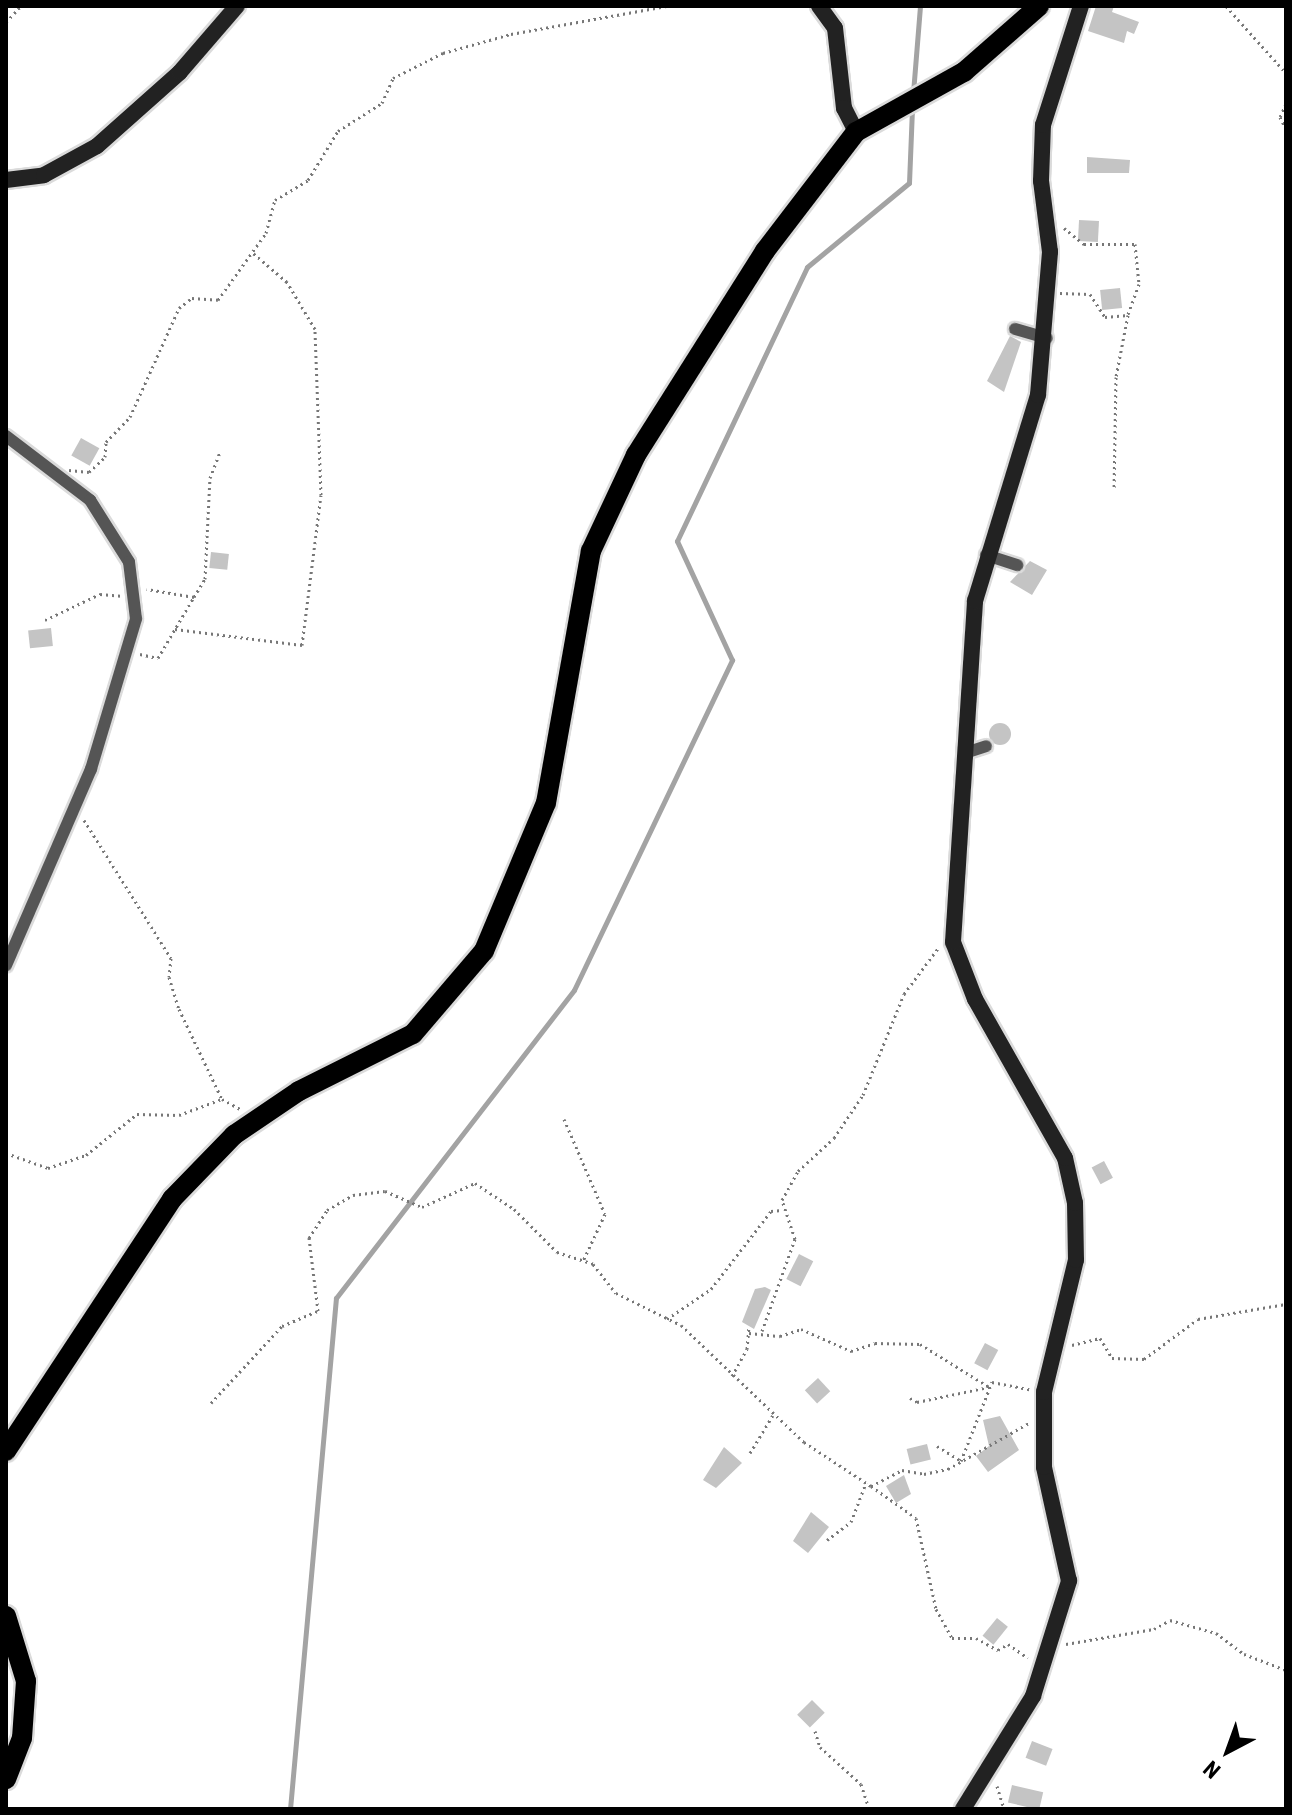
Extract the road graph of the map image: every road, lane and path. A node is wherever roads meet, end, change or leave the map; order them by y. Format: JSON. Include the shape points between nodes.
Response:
{"nodes":[{"id":1,"x":21,"y":6,"type":"edge"},
{"id":2,"x":237,"y":6,"type":"edge"},
{"id":3,"x":667,"y":6,"type":"edge"},
{"id":4,"x":819,"y":6,"type":"edge"},
{"id":5,"x":1039,"y":6,"type":"edge"},
{"id":6,"x":1081,"y":6,"type":"edge"},
{"id":7,"x":1226,"y":6,"type":"edge"},
{"id":8,"x":6,"y":22,"type":"edge"},
{"id":9,"x":1286,"y":73,"type":"edge"},
{"id":10,"x":1286,"y":104,"type":"edge"},
{"id":11,"x":1286,"y":129,"type":"edge"},
{"id":12,"x":856,"y":132,"type":"junction"},
{"id":13,"x":6,"y":180,"type":"edge"},
{"id":14,"x":1047,"y":225,"type":"junction"},
{"id":15,"x":253,"y":253,"type":"junction"},
{"id":16,"x":1048,"y":293,"type":"junction"},
{"id":17,"x":1128,"y":315,"type":"junction"},
{"id":18,"x":1015,"y":329,"type":"dead end"},
{"id":19,"x":1047,"y":338,"type":"junction"},
{"id":20,"x":6,"y":436,"type":"edge"},
{"id":21,"x":220,"y":452,"type":"dead end"},
{"id":22,"x":59,"y":474,"type":"junction"},
{"id":23,"x":1114,"y":490,"type":"dead end"},
{"id":24,"x":986,"y":555,"type":"junction"},
{"id":25,"x":1017,"y":565,"type":"dead end"},
{"id":26,"x":132,"y":592,"type":"junction"},
{"id":27,"x":194,"y":597,"type":"junction"},
{"id":28,"x":45,"y":620,"type":"dead end"},
{"id":29,"x":175,"y":629,"type":"junction"},
{"id":30,"x":129,"y":651,"type":"junction"},
{"id":31,"x":986,"y":746,"type":"dead end"},
{"id":32,"x":965,"y":753,"type":"junction"},
{"id":33,"x":77,"y":801,"type":"junction"},
{"id":34,"x":953,"y":942,"type":"junction"},
{"id":35,"x":6,"y":965,"type":"edge"},
{"id":36,"x":222,"y":1099,"type":"junction"},
{"id":37,"x":257,"y":1119,"type":"junction"},
{"id":38,"x":564,"y":1119,"type":"dead end"},
{"id":39,"x":6,"y":1153,"type":"edge"},
{"id":40,"x":782,"y":1210,"type":"junction"},
{"id":41,"x":583,"y":1261,"type":"junction"},
{"id":42,"x":1286,"y":1304,"type":"edge"},
{"id":43,"x":667,"y":1319,"type":"junction"},
{"id":44,"x":762,"y":1331,"type":"junction"},
{"id":45,"x":1056,"y":1343,"type":"junction"},
{"id":46,"x":732,"y":1376,"type":"junction"},
{"id":47,"x":989,"y":1387,"type":"junction"},
{"id":48,"x":1044,"y":1392,"type":"junction"},
{"id":49,"x":910,"y":1398,"type":"dead end"},
{"id":50,"x":211,"y":1403,"type":"dead end"},
{"id":51,"x":773,"y":1415,"type":"junction"},
{"id":52,"x":1044,"y":1422,"type":"junction"},
{"id":53,"x":937,"y":1446,"type":"dead end"},
{"id":54,"x":6,"y":1451,"type":"edge"},
{"id":55,"x":750,"y":1453,"type":"dead end"},
{"id":56,"x":961,"y":1461,"type":"junction"},
{"id":57,"x":868,"y":1485,"type":"junction"},
{"id":58,"x":827,"y":1540,"type":"dead end"},
{"id":59,"x":6,"y":1616,"type":"edge"},
{"id":60,"x":1053,"y":1641,"type":"junction"},
{"id":61,"x":1044,"y":1666,"type":"junction"},
{"id":62,"x":1286,"y":1670,"type":"edge"},
{"id":63,"x":815,"y":1731,"type":"dead end"},
{"id":64,"x":987,"y":1773,"type":"junction"},
{"id":65,"x":6,"y":1779,"type":"edge"},
{"id":66,"x":869,"y":1809,"type":"edge"},
{"id":67,"x":963,"y":1809,"type":"edge"},
{"id":68,"x":1004,"y":1809,"type":"edge"}],
"edges":[{"from":1,"to":8,"type":"path"},
{"from":2,"to":13,"type":"main road","via":[[180,72],[97,146],[44,175]]},
{"from":3,"to":15,"type":"path","via":[[524,31],[443,53],[393,78],[382,103],[338,131],[308,180],[275,200]]},
{"from":4,"to":12,"type":"main road","via":[[835,28],[844,108]]},
{"from":5,"to":12,"type":"main road","via":[[1007,41]]},
{"from":6,"to":14,"type":"main road","via":[[1043,125]]},
{"from":7,"to":9,"type":"path"},
{"from":10,"to":11,"type":"path","via":[[1280,117]]},
{"from":12,"to":37,"type":"main road","via":[[765,251],[636,455],[609,509],[591,551],[573,635],[563,732],[546,803],[484,951],[413,1034]]},
{"from":14,"to":16,"type":"main road"},
{"from":14,"to":17,"type":"path","via":[[1073,229],[1073,241],[1084,244],[1135,244],[1139,284]]},
{"from":15,"to":22,"type":"path","via":[[218,300],[192,298],[179,308],[130,417],[106,442],[105,457],[89,472],[76,466]]},
{"from":15,"to":29,"type":"path","via":[[287,282],[315,329],[321,495],[302,645]]},
{"from":16,"to":17,"type":"path","via":[[1090,294],[1105,317]]},
{"from":16,"to":19,"type":"main road"},
{"from":17,"to":23,"type":"path","via":[[1116,377]]},
{"from":18,"to":19,"type":"street"},
{"from":19,"to":24,"type":"main road","via":[[1038,395]]},
{"from":20,"to":22,"type":"street"},
{"from":21,"to":27,"type":"path","via":[[210,478],[205,579]]},
{"from":22,"to":26,"type":"street","via":[[90,500],[129,562]]},
{"from":24,"to":25,"type":"street"},
{"from":24,"to":32,"type":"main road","via":[[975,601]]},
{"from":26,"to":27,"type":"path"},
{"from":26,"to":28,"type":"path","via":[[100,594]]},
{"from":26,"to":30,"type":"street"},
{"from":27,"to":29,"type":"path"},
{"from":29,"to":30,"type":"path","via":[[158,658]]},
{"from":30,"to":33,"type":"street"},
{"from":31,"to":32,"type":"street"},
{"from":32,"to":34,"type":"main road"},
{"from":33,"to":35,"type":"street"},
{"from":33,"to":36,"type":"path","via":[[88,831],[171,958],[169,977],[179,1009]]},
{"from":34,"to":40,"type":"path","via":[[939,947],[914,977],[863,1095],[834,1138],[798,1171]]},
{"from":34,"to":45,"type":"main road","via":[[970,989],[1065,1158],[1076,1260]]},
{"from":36,"to":37,"type":"path"},
{"from":36,"to":39,"type":"path","via":[[179,1115],[137,1114],[86,1155],[48,1168]]},
{"from":37,"to":54,"type":"main road","via":[[172,1199]]},
{"from":38,"to":41,"type":"path","via":[[605,1214]]},
{"from":40,"to":43,"type":"path","via":[[771,1211],[711,1289]]},
{"from":40,"to":44,"type":"path","via":[[795,1239]]},
{"from":41,"to":43,"type":"path","via":[[607,1275],[616,1293]]},
{"from":41,"to":50,"type":"path","via":[[557,1252],[514,1209],[475,1183],[422,1207],[394,1192],[353,1195],[327,1210],[309,1238],[318,1311],[282,1326]]},
{"from":42,"to":45,"type":"path","via":[[1198,1319],[1144,1359],[1112,1358],[1100,1338]]},
{"from":43,"to":46,"type":"path","via":[[681,1325]]},
{"from":44,"to":46,"type":"path","via":[[749,1331]]},
{"from":44,"to":47,"type":"path","via":[[780,1336],[801,1329],[851,1351],[875,1343],[920,1344]]},
{"from":45,"to":48,"type":"main road"},
{"from":46,"to":51,"type":"path"},
{"from":47,"to":48,"type":"path","via":[[992,1382]]},
{"from":47,"to":49,"type":"path","via":[[917,1402]]},
{"from":47,"to":56,"type":"path"},
{"from":48,"to":52,"type":"main road"},
{"from":51,"to":55,"type":"path"},
{"from":51,"to":57,"type":"path"},
{"from":52,"to":56,"type":"path","via":[[1012,1429]]},
{"from":52,"to":60,"type":"main road","via":[[1044,1467],[1069,1581]]},
{"from":53,"to":56,"type":"path"},
{"from":56,"to":57,"type":"path","via":[[924,1474],[902,1470]]},
{"from":57,"to":58,"type":"path","via":[[851,1522]]},
{"from":57,"to":61,"type":"path","via":[[916,1518],[936,1609],[952,1638],[976,1638],[998,1650],[1008,1644]]},
{"from":59,"to":65,"type":"main road","via":[[26,1681],[22,1738]]},
{"from":60,"to":61,"type":"main road"},
{"from":60,"to":62,"type":"path","via":[[1079,1644],[1154,1629],[1170,1620],[1216,1633],[1244,1654]]},
{"from":61,"to":64,"type":"main road"},
{"from":63,"to":66,"type":"path","via":[[820,1747],[861,1784]]},
{"from":64,"to":67,"type":"main road"},
{"from":64,"to":68,"type":"path"}]}
